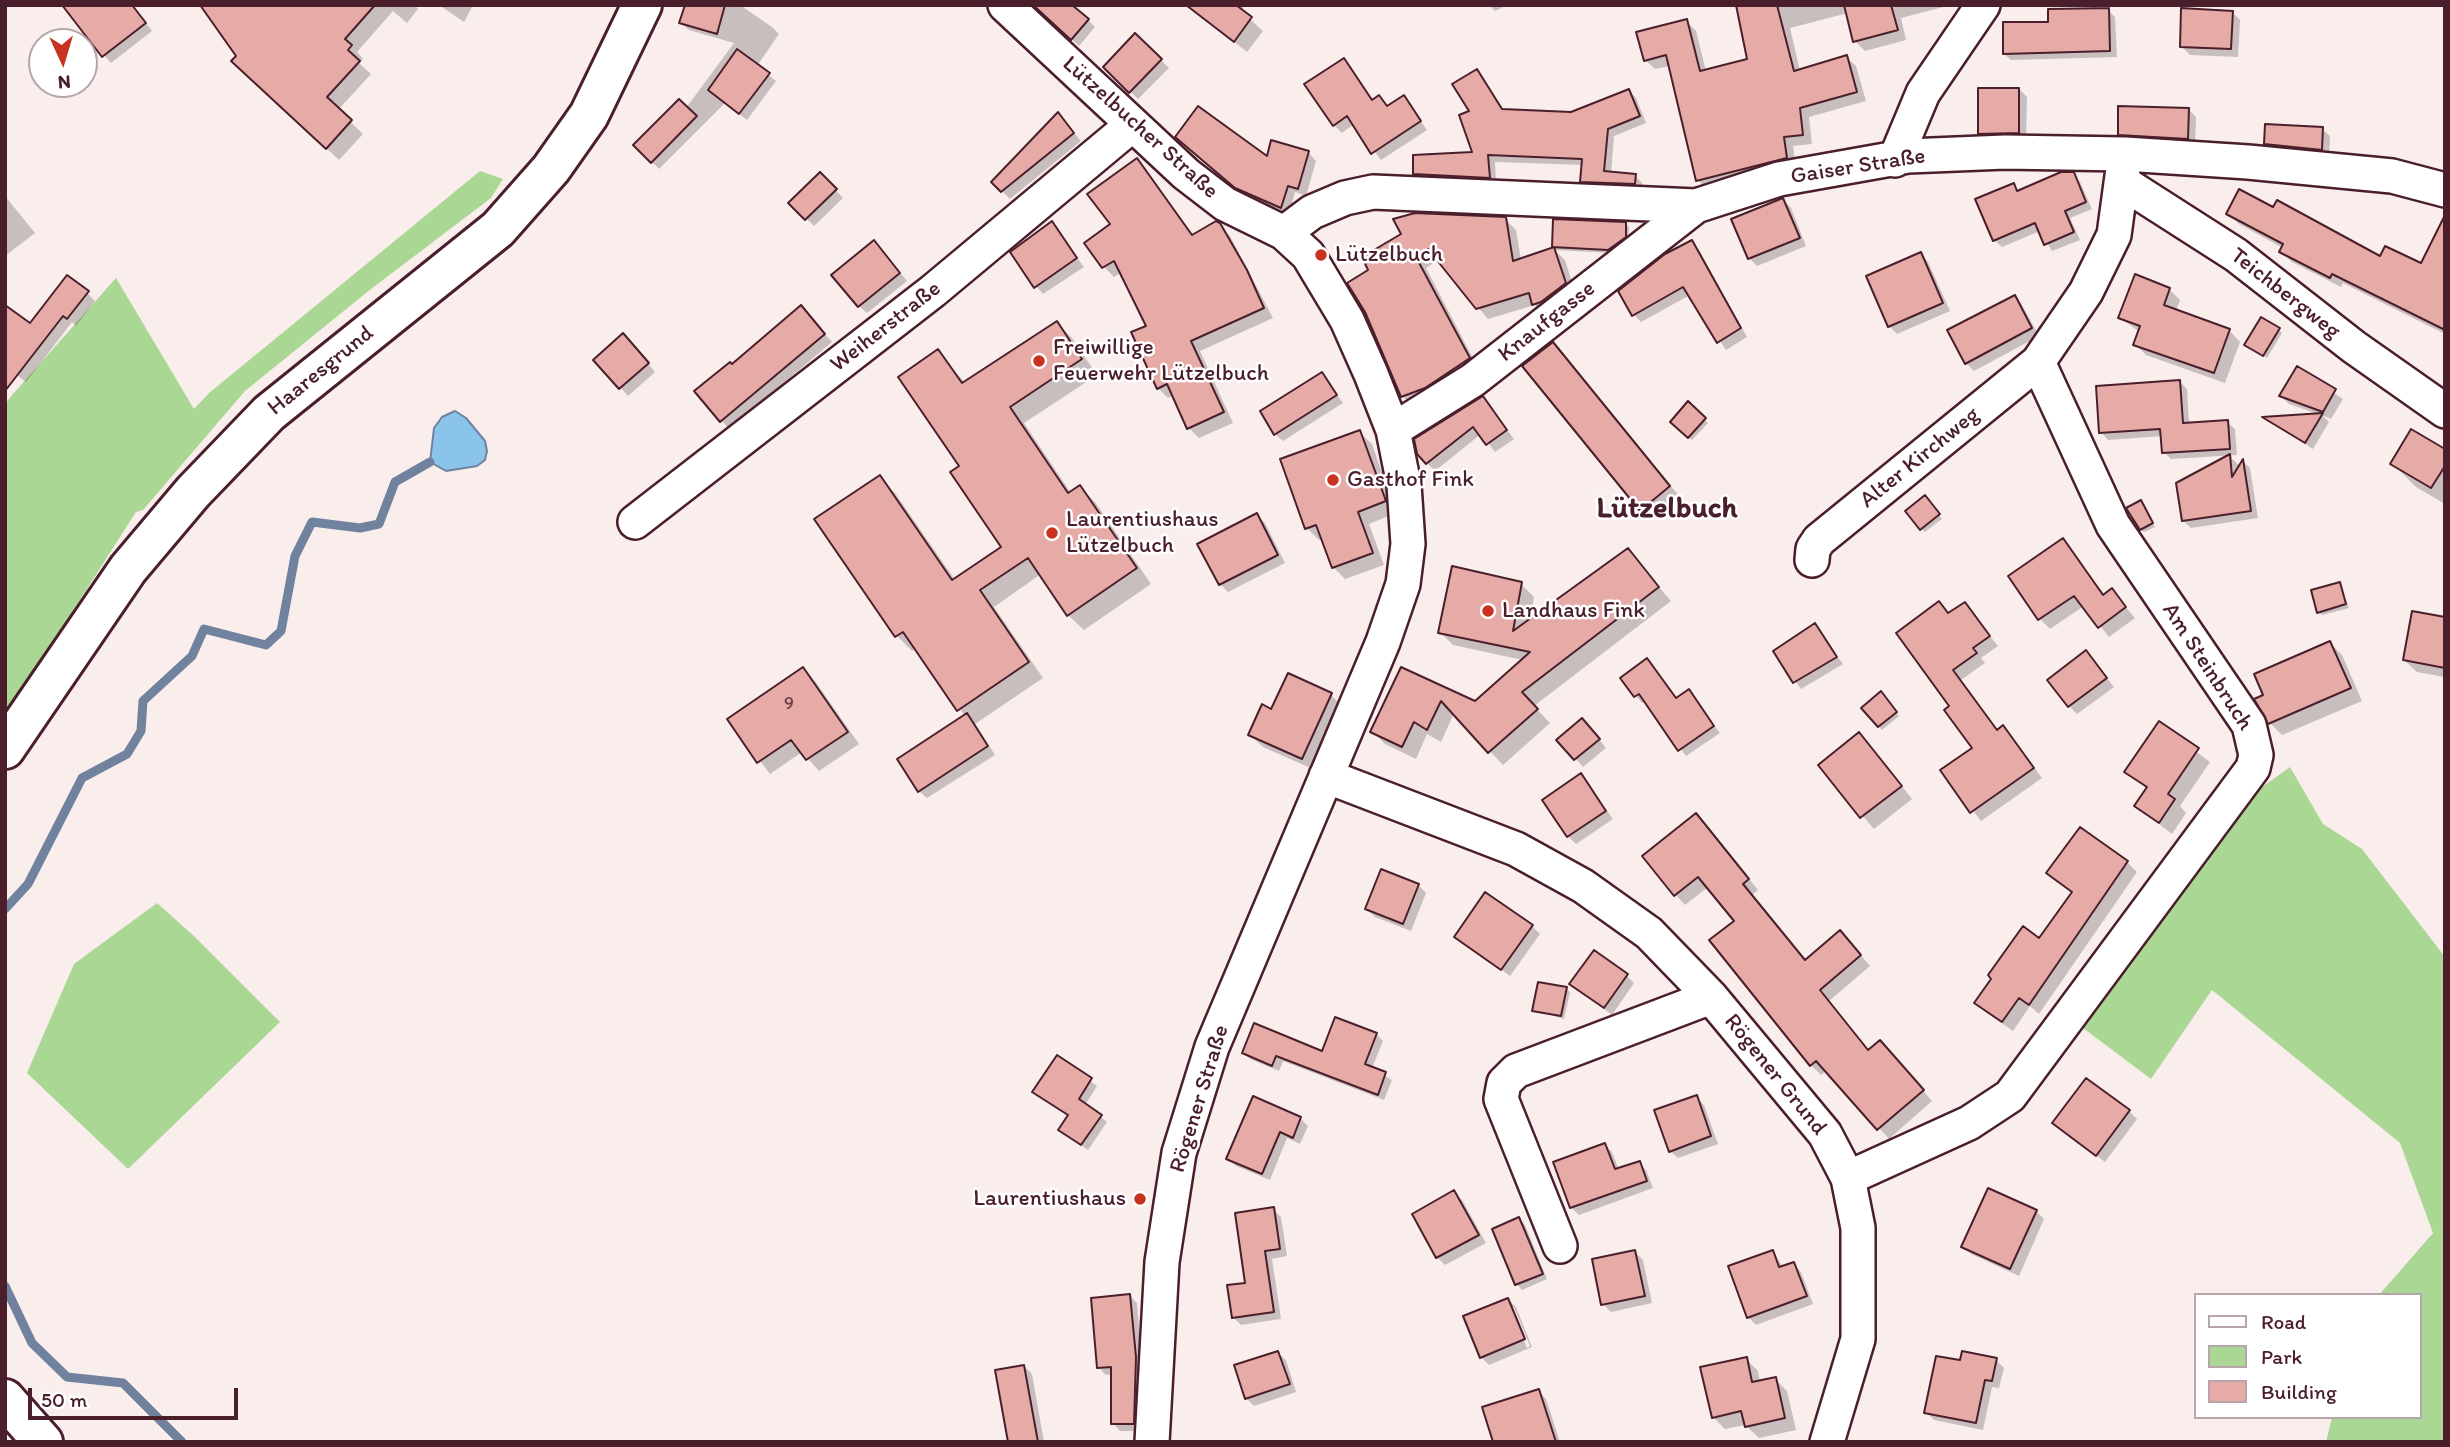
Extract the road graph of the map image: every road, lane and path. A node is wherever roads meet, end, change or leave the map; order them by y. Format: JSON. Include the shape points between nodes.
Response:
{"nodes":[{"id":1,"x":642,"y":5,"type":"edge"},
{"id":2,"x":1005,"y":5,"type":"edge"},
{"id":3,"x":1983,"y":5,"type":"edge"},
{"id":4,"x":1132,"y":125,"type":"junction"},
{"id":5,"x":1895,"y":160,"type":"junction"},
{"id":6,"x":2124,"y":168,"type":"junction"},
{"id":7,"x":2445,"y":190,"type":"edge"},
{"id":8,"x":1696,"y":206,"type":"junction"},
{"id":9,"x":1284,"y":233,"type":"junction"},
{"id":10,"x":2038,"y":362,"type":"junction"},
{"id":11,"x":2445,"y":411,"type":"edge"},
{"id":12,"x":1393,"y":430,"type":"junction"},
{"id":13,"x":635,"y":522,"type":"dead end"},
{"id":14,"x":1812,"y":560,"type":"dead end"},
{"id":15,"x":5,"y":749,"type":"edge"},
{"id":16,"x":1326,"y":776,"type":"junction"},
{"id":17,"x":1711,"y":996,"type":"junction"},
{"id":18,"x":1848,"y":1178,"type":"junction"},
{"id":19,"x":1560,"y":1246,"type":"dead end"},
{"id":20,"x":5,"y":1399,"type":"edge"},
{"id":21,"x":43,"y":1442,"type":"edge"},
{"id":22,"x":1152,"y":1442,"type":"edge"},
{"id":23,"x":1827,"y":1442,"type":"edge"}],
"edges":[{"from":1,"to":15,"type":"street","name":"Haaresgrund","via":[[589,115],[551,169],[498,229],[269,413],[193,492],[128,569]]},
{"from":2,"to":4,"type":"street","name":"Lützelbucher Straße"},
{"from":3,"to":5,"type":"street","via":[[1923,93]]},
{"from":4,"to":9,"type":"street","name":"Lützelbucher Straße","via":[[1225,204]]},
{"from":4,"to":13,"type":"street","name":"Weiherstraße","via":[[933,291]]},
{"from":5,"to":6,"type":"street","name":"Gaiser Straße","via":[[2005,152]]},
{"from":5,"to":8,"type":"street","name":"Gaiser Straße","via":[[1779,179]]},
{"from":6,"to":7,"type":"street","name":"Gaiser Straße","via":[[2392,176]]},
{"from":6,"to":10,"type":"street","via":[[2114,236],[2086,292]]},
{"from":6,"to":11,"type":"street","name":"Teichbergweg","via":[[2354,347]]},
{"from":8,"to":9,"type":"street","name":"Gaiser Straße","via":[[1373,192],[1312,212]]},
{"from":8,"to":12,"type":"street","name":"Knaufgasse","via":[[1473,380]]},
{"from":9,"to":12,"type":"street","name":"Lützelbucher Straße","via":[[1308,255],[1347,320]]},
{"from":10,"to":14,"type":"street","name":"Alter Kirchweg","via":[[1819,540]]},
{"from":10,"to":18,"type":"street","name":"Am Steinbruch","via":[[2113,525],[2249,725],[2256,755],[2253,768],[2010,1096],[1969,1123]]},
{"from":12,"to":16,"type":"street","name":"Lützelbucher Straße","via":[[1404,485],[1408,544],[1403,584]]},
{"from":16,"to":17,"type":"street","name":"Rögener Grund","via":[[1516,849],[1583,886],[1649,933]]},
{"from":16,"to":22,"type":"street","name":"Rögener Straße","via":[[1212,1047],[1180,1153],[1162,1262]]},
{"from":17,"to":18,"type":"street","name":"Rögener Grund","via":[[1825,1134]]},
{"from":17,"to":19,"type":"street","name":"Rögener Grund","via":[[1516,1071],[1504,1083],[1501,1099]]},
{"from":18,"to":23,"type":"street","name":"Rögener Grund","via":[[1858,1228],[1857,1339]]},
{"from":20,"to":21,"type":"street"}]}
